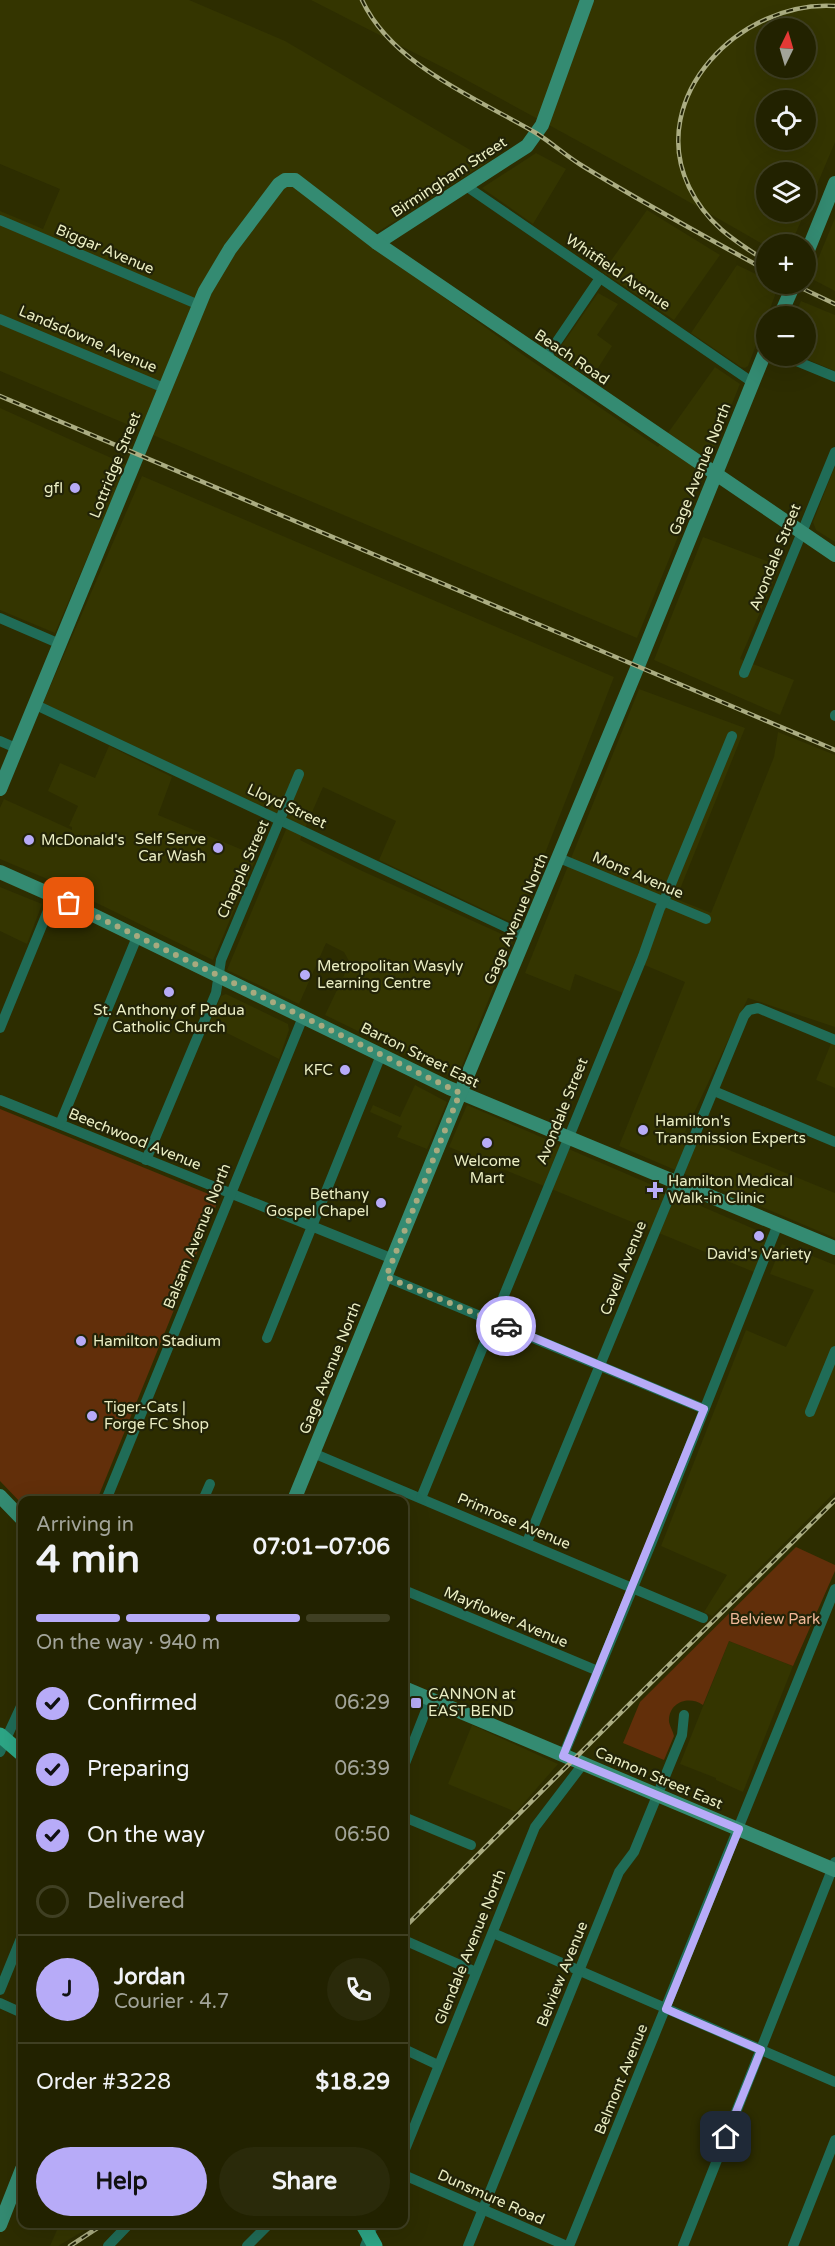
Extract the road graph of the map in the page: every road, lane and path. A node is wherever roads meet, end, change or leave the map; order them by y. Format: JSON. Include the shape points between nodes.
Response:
{"nodes":[{"id":1,"x":587,"y":0,"type":"edge"},
{"id":2,"x":295,"y":180,"type":"joint"},
{"id":3,"x":835,"y":183,"type":"edge"},
{"id":4,"x":466,"y":186,"type":"junction"},
{"id":5,"x":0,"y":220,"type":"edge"},
{"id":6,"x":814,"y":234,"type":"edge"},
{"id":7,"x":377,"y":243,"type":"junction"},
{"id":8,"x":600,"y":278,"type":"junction"},
{"id":9,"x":199,"y":305,"type":"junction"},
{"id":10,"x":0,"y":319,"type":"edge"},
{"id":11,"x":545,"y":359,"type":"junction"},
{"id":12,"x":759,"y":366,"type":"edge"},
{"id":13,"x":808,"y":366,"type":"edge"},
{"id":14,"x":835,"y":377,"type":"edge"},
{"id":15,"x":752,"y":382,"type":"junction"},
{"id":16,"x":164,"y":388,"type":"junction"},
{"id":17,"x":835,"y":452,"type":"edge"},
{"id":18,"x":716,"y":473,"type":"junction"},
{"id":19,"x":801,"y":532,"type":"junction"},
{"id":20,"x":835,"y":555,"type":"edge"},
{"id":21,"x":0,"y":618,"type":"edge"},
{"id":22,"x":60,"y":644,"type":"junction"},
{"id":23,"x":744,"y":673,"type":"dead end"},
{"id":24,"x":36,"y":705,"type":"junction"},
{"id":25,"x":732,"y":736,"type":"dead end"},
{"id":26,"x":0,"y":741,"type":"edge"},
{"id":27,"x":16,"y":748,"type":"junction"},
{"id":28,"x":299,"y":774,"type":"dead end"},
{"id":29,"x":0,"y":789,"type":"edge"},
{"id":30,"x":281,"y":820,"type":"junction"},
{"id":31,"x":559,"y":858,"type":"junction"},
{"id":32,"x":0,"y":872,"type":"edge"},
{"id":33,"x":54,"y":896,"type":"junction"},
{"id":34,"x":664,"y":902,"type":"junction"},
{"id":35,"x":706,"y":919,"type":"dead end"},
{"id":36,"x":525,"y":936,"type":"junction"},
{"id":37,"x":138,"y":937,"type":"junction"},
{"id":38,"x":218,"y":976,"type":"junction"},
{"id":39,"x":303,"y":1017,"type":"junction"},
{"id":40,"x":0,"y":1028,"type":"edge"},
{"id":41,"x":835,"y":1040,"type":"edge"},
{"id":42,"x":381,"y":1055,"type":"junction"},
{"id":43,"x":714,"y":1091,"type":"junction"},
{"id":44,"x":460,"y":1093,"type":"junction"},
{"id":45,"x":0,"y":1100,"type":"edge"},
{"id":46,"x":60,"y":1124,"type":"junction"},
{"id":47,"x":568,"y":1137,"type":"junction"},
{"id":48,"x":835,"y":1142,"type":"edge"},
{"id":49,"x":146,"y":1160,"type":"junction"},
{"id":50,"x":676,"y":1181,"type":"junction"},
{"id":51,"x":231,"y":1194,"type":"junction"},
{"id":52,"x":778,"y":1224,"type":"junction"},
{"id":53,"x":312,"y":1226,"type":"junction"},
{"id":54,"x":835,"y":1248,"type":"edge"},
{"id":55,"x":393,"y":1259,"type":"junction"},
{"id":56,"x":386,"y":1277,"type":"junction"},
{"id":57,"x":494,"y":1322,"type":"junction"},
{"id":58,"x":267,"y":1338,"type":"dead end"},
{"id":59,"x":835,"y":1351,"type":"edge"},
{"id":60,"x":600,"y":1366,"type":"junction"},
{"id":61,"x":704,"y":1409,"type":"junction"},
{"id":62,"x":810,"y":1412,"type":"dead end"},
{"id":63,"x":313,"y":1453,"type":"junction"},
{"id":64,"x":210,"y":1484,"type":"dead end"},
{"id":65,"x":0,"y":1496,"type":"edge"},
{"id":66,"x":108,"y":1496,"type":"edge"},
{"id":67,"x":205,"y":1496,"type":"edge"},
{"id":68,"x":296,"y":1496,"type":"edge"},
{"id":69,"x":421,"y":1498,"type":"junction"},
{"id":70,"x":18,"y":1515,"type":"edge"},
{"id":71,"x":527,"y":1542,"type":"junction"},
{"id":72,"x":633,"y":1587,"type":"junction"},
{"id":73,"x":835,"y":1589,"type":"edge"},
{"id":74,"x":408,"y":1592,"type":"edge"},
{"id":75,"x":703,"y":1618,"type":"dead end"},
{"id":76,"x":598,"y":1671,"type":"junction"},
{"id":77,"x":408,"y":1690,"type":"edge"},
{"id":78,"x":430,"y":1700,"type":"junction"},
{"id":79,"x":18,"y":1712,"type":"edge"},
{"id":80,"x":684,"y":1715,"type":"dead end"},
{"id":81,"x":2,"y":1742,"type":"edge"},
{"id":82,"x":18,"y":1752,"type":"edge"},
{"id":83,"x":408,"y":1756,"type":"edge"},
{"id":84,"x":563,"y":1756,"type":"junction"},
{"id":85,"x":583,"y":1764,"type":"junction"},
{"id":86,"x":657,"y":1796,"type":"junction"},
{"id":87,"x":408,"y":1819,"type":"edge"},
{"id":88,"x":739,"y":1829,"type":"junction"},
{"id":89,"x":471,"y":1845,"type":"dead end"},
{"id":90,"x":834,"y":1867,"type":"edge"},
{"id":91,"x":493,"y":1933,"type":"junction"},
{"id":92,"x":408,"y":1942,"type":"edge"},
{"id":93,"x":18,"y":1946,"type":"edge"},
{"id":94,"x":579,"y":1971,"type":"junction"},
{"id":95,"x":476,"y":1972,"type":"junction"},
{"id":96,"x":0,"y":1990,"type":"edge"},
{"id":97,"x":0,"y":2003,"type":"edge"},
{"id":98,"x":666,"y":2009,"type":"junction"},
{"id":99,"x":18,"y":2011,"type":"edge"},
{"id":100,"x":761,"y":2050,"type":"junction"},
{"id":101,"x":408,"y":2051,"type":"edge"},
{"id":102,"x":438,"y":2065,"type":"junction"},
{"id":103,"x":835,"y":2082,"type":"edge"},
{"id":104,"x":835,"y":2140,"type":"edge"},
{"id":105,"x":408,"y":2142,"type":"edge"},
{"id":106,"x":408,"y":2177,"type":"edge"},
{"id":107,"x":18,"y":2179,"type":"edge"},
{"id":108,"x":483,"y":2209,"type":"junction"},
{"id":109,"x":0,"y":2225,"type":"edge"},
{"id":110,"x":125,"y":2228,"type":"edge"},
{"id":111,"x":265,"y":2228,"type":"edge"},
{"id":112,"x":108,"y":2246,"type":"edge"},
{"id":113,"x":247,"y":2246,"type":"edge"},
{"id":114,"x":468,"y":2246,"type":"edge"},
{"id":115,"x":568,"y":2246,"type":"edge"},
{"id":116,"x":683,"y":2246,"type":"edge"},
{"id":117,"x":793,"y":2246,"type":"edge"}],
"edges":[{"from":1,"to":4,"type":"main road","name":"Birmingham Street","via":[[536,134],[527,146]]},
{"from":2,"to":7,"type":"main road","name":"Beach Road"},
{"from":2,"to":9,"type":"main road","name":"Lottridge Street","via":[[279,184],[224,258]]},
{"from":3,"to":6,"type":"main road"},
{"from":4,"to":7,"type":"main road","name":"Birmingham Street"},
{"from":4,"to":8,"type":"street","name":"Whitfield Avenue"},
{"from":5,"to":9,"type":"street","name":"Biggar Avenue"},
{"from":7,"to":11,"type":"main road","name":"Beach Road"},
{"from":8,"to":11,"type":"street"},
{"from":8,"to":15,"type":"street","name":"Whitfield Avenue"},
{"from":9,"to":16,"type":"main road","name":"Lottridge Street"},
{"from":10,"to":16,"type":"street","name":"Landsdowne Avenue"},
{"from":11,"to":18,"type":"main road","name":"Beach Road"},
{"from":12,"to":15,"type":"main road","name":"Gage Avenue North"},
{"from":13,"to":14,"type":"street"},
{"from":15,"to":18,"type":"main road","name":"Gage Avenue North"},
{"from":16,"to":22,"type":"main road","name":"Lottridge Street"},
{"from":17,"to":19,"type":"street","name":"Avondale Street"},
{"from":18,"to":19,"type":"main road","name":"Beach Road"},
{"from":18,"to":31,"type":"main road","name":"Gage Avenue North"},
{"from":19,"to":20,"type":"main road","name":"Beach Road"},
{"from":19,"to":23,"type":"street","name":"Avondale Street"},
{"from":21,"to":22,"type":"street"},
{"from":22,"to":24,"type":"main road","name":"Lottridge Street"},
{"from":24,"to":27,"type":"main road","name":"Lottridge Street"},
{"from":24,"to":30,"type":"street","name":"Lloyd Street"},
{"from":25,"to":34,"type":"street","name":"Avondale Street"},
{"from":26,"to":27,"type":"street"},
{"from":27,"to":29,"type":"main road","name":"Lottridge Street"},
{"from":28,"to":30,"type":"street","name":"Chapple Street"},
{"from":30,"to":36,"type":"street","name":"Lloyd Street"},
{"from":30,"to":38,"type":"street","name":"Chapple Street","via":[[221,960]]},
{"from":31,"to":34,"type":"street","name":"Mons Avenue"},
{"from":31,"to":36,"type":"main road","name":"Gage Avenue North"},
{"from":32,"to":33,"type":"main road","name":"Barton Street East"},
{"from":33,"to":37,"type":"main road","name":"Barton Street East"},
{"from":33,"to":40,"type":"street"},
{"from":34,"to":35,"type":"street","name":"Mons Avenue"},
{"from":34,"to":47,"type":"street","name":"Avondale Street"},
{"from":36,"to":44,"type":"main road","name":"Gage Avenue North"},
{"from":37,"to":38,"type":"main road","name":"Barton Street East"},
{"from":37,"to":46,"type":"street"},
{"from":38,"to":39,"type":"main road","name":"Barton Street East"},
{"from":38,"to":49,"type":"street","name":"Chapple Street","via":[[216,993]]},
{"from":39,"to":42,"type":"main road","name":"Barton Street East"},
{"from":39,"to":51,"type":"street","name":"Balsam Avenue North"},
{"from":41,"to":43,"type":"street","name":"Cavell Avenue","via":[[758,1008],[752,1009],[744,1016]]},
{"from":42,"to":44,"type":"main road","name":"Barton Street East"},
{"from":42,"to":53,"type":"street"},
{"from":43,"to":48,"type":"street"},
{"from":43,"to":50,"type":"street","name":"Cavell Avenue"},
{"from":44,"to":47,"type":"main road","name":"Barton Street East"},
{"from":44,"to":55,"type":"main road","name":"Gage Avenue North"},
{"from":45,"to":46,"type":"street","name":"Beechwood Avenue"},
{"from":46,"to":49,"type":"street","name":"Beechwood Avenue"},
{"from":47,"to":50,"type":"main road","name":"Barton Street East"},
{"from":47,"to":57,"type":"street","name":"Avondale Street"},
{"from":49,"to":51,"type":"street","name":"Beechwood Avenue"},
{"from":50,"to":52,"type":"main road","name":"Barton Street East"},
{"from":50,"to":60,"type":"street","name":"Cavell Avenue"},
{"from":51,"to":53,"type":"street","name":"Beechwood Avenue"},
{"from":51,"to":66,"type":"street","name":"Balsam Avenue North"},
{"from":52,"to":54,"type":"main road","name":"Barton Street East"},
{"from":52,"to":61,"type":"street"},
{"from":53,"to":55,"type":"street","name":"Beechwood Avenue"},
{"from":53,"to":58,"type":"street"},
{"from":55,"to":56,"type":"main road","name":"Gage Avenue North"},
{"from":56,"to":57,"type":"street"},
{"from":56,"to":63,"type":"main road","name":"Gage Avenue North"},
{"from":57,"to":60,"type":"street"},
{"from":57,"to":69,"type":"street","name":"Avondale Street"},
{"from":59,"to":62,"type":"street"},
{"from":60,"to":61,"type":"street"},
{"from":60,"to":71,"type":"street","name":"Cavell Avenue"},
{"from":61,"to":72,"type":"street"},
{"from":63,"to":68,"type":"main road","name":"Gage Avenue North"},
{"from":63,"to":69,"type":"street","name":"Primrose Avenue"},
{"from":64,"to":67,"type":"street"},
{"from":65,"to":70,"type":"main road"},
{"from":69,"to":71,"type":"street","name":"Primrose Avenue"},
{"from":71,"to":72,"type":"street","name":"Primrose Avenue"},
{"from":72,"to":75,"type":"street","name":"Primrose Avenue"},
{"from":72,"to":76,"type":"street"},
{"from":73,"to":88,"type":"street","name":"Belmont Avenue"},
{"from":74,"to":76,"type":"street","name":"Mayflower Avenue"},
{"from":76,"to":84,"type":"street"},
{"from":77,"to":78,"type":"main road","name":"Cannon Street East"},
{"from":78,"to":83,"type":"street"},
{"from":78,"to":84,"type":"main road","name":"Cannon Street East"},
{"from":79,"to":81,"type":"street"},
{"from":80,"to":86,"type":"street","name":"Belview Avenue","via":[[682,1735]]},
{"from":81,"to":82,"type":"main road"},
{"from":84,"to":85,"type":"main road","name":"Cannon Street East"},
{"from":85,"to":86,"type":"main road","name":"Cannon Street East"},
{"from":85,"to":91,"type":"street","name":"Glendale Avenue North","via":[[535,1827]]},
{"from":86,"to":88,"type":"main road","name":"Cannon Street East"},
{"from":86,"to":94,"type":"street","name":"Belview Avenue","via":[[634,1852],[619,1872]]},
{"from":87,"to":89,"type":"street"},
{"from":88,"to":90,"type":"main road","name":"Cannon Street East"},
{"from":88,"to":98,"type":"street","name":"Belmont Avenue"},
{"from":90,"to":100,"type":"street"},
{"from":91,"to":94,"type":"street"},
{"from":91,"to":95,"type":"street","name":"Glendale Avenue North"},
{"from":92,"to":95,"type":"street"},
{"from":93,"to":96,"type":"street"},
{"from":94,"to":98,"type":"street"},
{"from":94,"to":108,"type":"street","name":"Belview Avenue"},
{"from":95,"to":102,"type":"street","name":"Glendale Avenue North"},
{"from":97,"to":99,"type":"street"},
{"from":98,"to":100,"type":"street"},
{"from":98,"to":115,"type":"street","name":"Belmont Avenue"},
{"from":100,"to":103,"type":"street"},
{"from":100,"to":116,"type":"street"},
{"from":101,"to":102,"type":"street"},
{"from":102,"to":105,"type":"street","name":"Glendale Avenue North"},
{"from":104,"to":117,"type":"street"},
{"from":106,"to":108,"type":"street","name":"Dunsmure Road"},
{"from":107,"to":109,"type":"main road"},
{"from":108,"to":114,"type":"street","name":"Belview Avenue"},
{"from":108,"to":115,"type":"street","name":"Dunsmure Road"},
{"from":110,"to":112,"type":"street"},
{"from":111,"to":113,"type":"street"}]}
